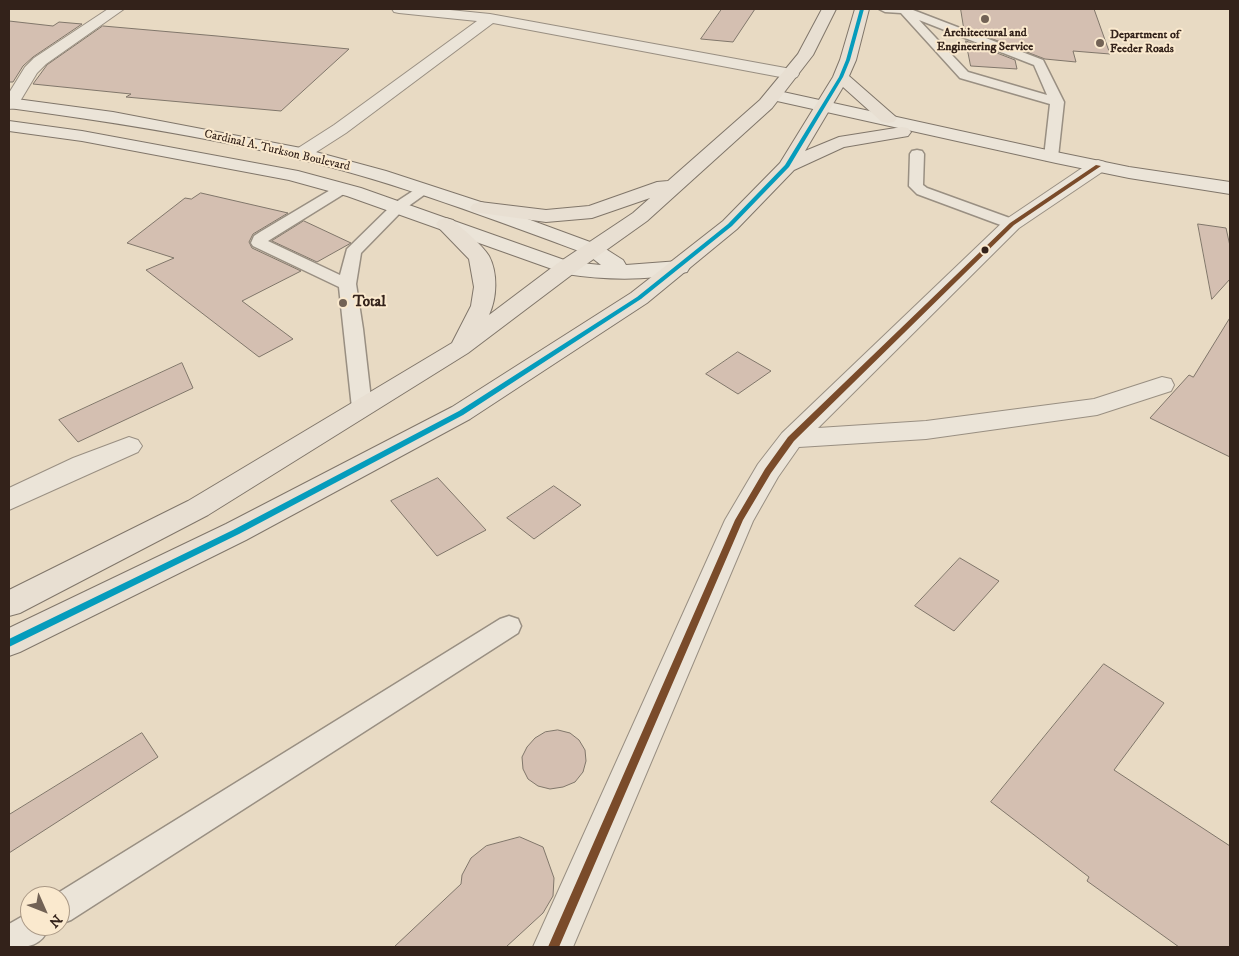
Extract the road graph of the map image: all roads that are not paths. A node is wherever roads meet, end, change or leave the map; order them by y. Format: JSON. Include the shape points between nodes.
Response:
{"nodes":[{"id":1,"x":117,"y":9,"type":"edge"},
{"id":2,"x":399,"y":9,"type":"edge"},
{"id":3,"x":508,"y":9,"type":"edge"},
{"id":4,"x":829,"y":9,"type":"edge"},
{"id":5,"x":862,"y":9,"type":"edge"},
{"id":6,"x":885,"y":9,"type":"edge"},
{"id":7,"x":904,"y":10,"type":"junction"},
{"id":8,"x":490,"y":18,"type":"junction"},
{"id":9,"x":791,"y":74,"type":"junction"},
{"id":10,"x":841,"y":77,"type":"junction"},
{"id":11,"x":770,"y":100,"type":"junction"},
{"id":12,"x":1057,"y":102,"type":"junction"},
{"id":13,"x":9,"y":104,"type":"edge"},
{"id":14,"x":821,"y":110,"type":"junction"},
{"id":15,"x":113,"y":117,"type":"junction"},
{"id":16,"x":888,"y":118,"type":"junction"},
{"id":17,"x":9,"y":126,"type":"edge"},
{"id":18,"x":902,"y":132,"type":"junction"},
{"id":19,"x":945,"y":134,"type":"junction"},
{"id":20,"x":82,"y":136,"type":"junction"},
{"id":21,"x":302,"y":154,"type":"junction"},
{"id":22,"x":917,"y":154,"type":"dead end"},
{"id":23,"x":1051,"y":157,"type":"junction"},
{"id":24,"x":787,"y":166,"type":"junction"},
{"id":25,"x":1098,"y":166,"type":"junction"},
{"id":26,"x":680,"y":180,"type":"junction"},
{"id":27,"x":1230,"y":188,"type":"edge"},
{"id":28,"x":342,"y":189,"type":"junction"},
{"id":29,"x":424,"y":190,"type":"junction"},
{"id":30,"x":398,"y":208,"type":"junction"},
{"id":31,"x":480,"y":208,"type":"junction"},
{"id":32,"x":446,"y":224,"type":"junction"},
{"id":33,"x":1012,"y":224,"type":"junction"},
{"id":34,"x":594,"y":250,"type":"junction"},
{"id":35,"x":679,"y":267,"type":"junction"},
{"id":36,"x":566,"y":268,"type":"junction"},
{"id":37,"x":622,"y":272,"type":"junction"},
{"id":38,"x":347,"y":284,"type":"junction"},
{"id":39,"x":639,"y":298,"type":"junction"},
{"id":40,"x":460,"y":348,"type":"junction"},
{"id":41,"x":1162,"y":384,"type":"dead end"},
{"id":42,"x":362,"y":408,"type":"junction"},
{"id":43,"x":791,"y":439,"type":"junction"},
{"id":44,"x":129,"y":446,"type":"dead end"},
{"id":45,"x":9,"y":500,"type":"edge"},
{"id":46,"x":9,"y":604,"type":"edge"},
{"id":47,"x":509,"y":626,"type":"dead end"},
{"id":48,"x":9,"y":643,"type":"edge"},
{"id":49,"x":70,"y":904,"type":"edge"},
{"id":50,"x":20,"y":935,"type":"edge"},
{"id":51,"x":9,"y":942,"type":"edge"},
{"id":52,"x":553,"y":947,"type":"edge"}],
"edges":[{"from":1,"to":13,"type":"street","via":[[40,61]]},
{"from":2,"to":8,"type":"street"},
{"from":3,"to":8,"type":"street"},
{"from":4,"to":9,"type":"highway"},
{"from":5,"to":10,"type":"highway"},
{"from":6,"to":7,"type":"lane"},
{"from":7,"to":12,"type":"lane","via":[[964,76]]},
{"from":7,"to":12,"type":"lane","via":[[1039,63]]},
{"from":8,"to":9,"type":"street"},
{"from":8,"to":21,"type":"street"},
{"from":9,"to":11,"type":"highway"},
{"from":10,"to":14,"type":"highway"},
{"from":10,"to":16,"type":"highway"},
{"from":11,"to":14,"type":"street"},
{"from":11,"to":26,"type":"highway"},
{"from":12,"to":23,"type":"lane"},
{"from":13,"to":15,"type":"street","name":"Cardinal A. Turkson Boulevard"},
{"from":14,"to":16,"type":"street"},
{"from":14,"to":18,"type":"street"},
{"from":14,"to":24,"type":"highway"},
{"from":15,"to":20,"type":"street"},
{"from":15,"to":21,"type":"street","name":"Cardinal A. Turkson Boulevard"},
{"from":16,"to":19,"type":"street"},
{"from":17,"to":20,"type":"street","name":"Cardinal A. Turkson Boulevard"},
{"from":18,"to":19,"type":"street","via":[[924,136]]},
{"from":18,"to":24,"type":"highway","via":[[839,142]]},
{"from":19,"to":23,"type":"street"},
{"from":20,"to":28,"type":"street","name":"Cardinal A. Turkson Boulevard","via":[[291,175]]},
{"from":21,"to":29,"type":"street","name":"Cardinal A. Turkson Boulevard"},
{"from":22,"to":33,"type":"lane","via":[[916,186],[922,191]]},
{"from":23,"to":25,"type":"street"},
{"from":24,"to":35,"type":"highway","via":[[730,225]]},
{"from":25,"to":27,"type":"street"},
{"from":25,"to":33,"type":"street"},
{"from":26,"to":31,"type":"highway","via":[[592,212],[546,216]]},
{"from":26,"to":34,"type":"highway","via":[[640,218]]},
{"from":28,"to":30,"type":"street","name":"Cardinal A. Turkson Boulevard"},
{"from":28,"to":38,"type":"lane","via":[[266,235],[259,243]]},
{"from":29,"to":30,"type":"lane"},
{"from":29,"to":31,"type":"street","name":"Cardinal A. Turkson Boulevard"},
{"from":30,"to":32,"type":"street","name":"Cardinal A. Turkson Boulevard"},
{"from":30,"to":38,"type":"lane","via":[[353,252]]},
{"from":31,"to":34,"type":"street","name":"Cardinal A. Turkson Boulevard"},
{"from":32,"to":36,"type":"street","name":"Cardinal A. Turkson Boulevard"},
{"from":32,"to":40,"type":"highway","via":[[479,257],[486,287],[482,306]]},
{"from":33,"to":43,"type":"street"},
{"from":34,"to":36,"type":"highway"},
{"from":34,"to":37,"type":"street","name":"Cardinal A. Turkson Boulevard"},
{"from":35,"to":37,"type":"street","name":"Cardinal A. Turkson Boulevard"},
{"from":35,"to":39,"type":"highway"},
{"from":36,"to":37,"type":"street","name":"Cardinal A. Turkson Boulevard","via":[[597,273]]},
{"from":36,"to":40,"type":"highway"},
{"from":37,"to":39,"type":"street","name":"Cardinal A. Turkson Boulevard"},
{"from":38,"to":42,"type":"lane"},
{"from":39,"to":48,"type":"highway","via":[[461,413],[236,532]]},
{"from":40,"to":42,"type":"highway"},
{"from":41,"to":43,"type":"street","via":[[1097,407],[926,430]]},
{"from":42,"to":46,"type":"highway","via":[[198,508]]},
{"from":43,"to":52,"type":"street","via":[[739,520]]},
{"from":44,"to":45,"type":"street"},
{"from":47,"to":49,"type":"lane"},
{"from":50,"to":51,"type":"lane"}]}
